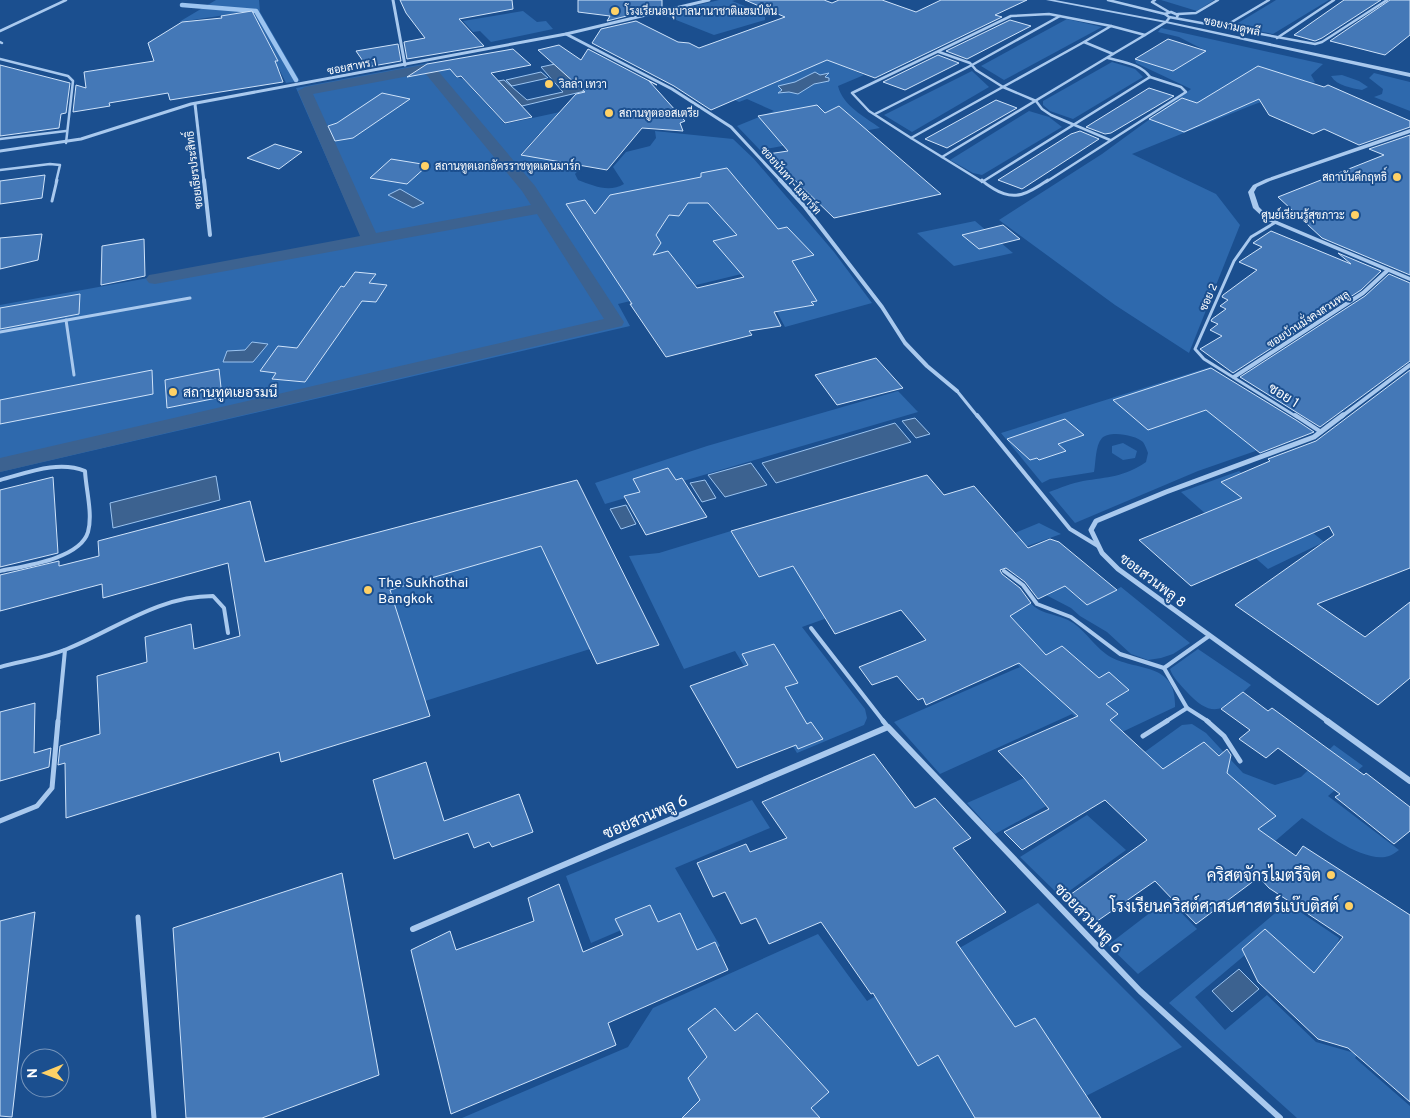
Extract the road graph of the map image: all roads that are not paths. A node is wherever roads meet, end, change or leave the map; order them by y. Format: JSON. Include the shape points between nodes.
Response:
{"nodes":[{"id":1,"x":66,"y":0,"type":"edge"},
{"id":2,"x":393,"y":0,"type":"edge"},
{"id":3,"x":709,"y":0,"type":"edge"},
{"id":4,"x":1048,"y":0,"type":"edge"},
{"id":5,"x":1108,"y":0,"type":"edge"},
{"id":6,"x":1154,"y":0,"type":"edge"},
{"id":7,"x":1218,"y":0,"type":"edge"},
{"id":8,"x":1269,"y":0,"type":"edge"},
{"id":9,"x":1334,"y":0,"type":"edge"},
{"id":10,"x":1387,"y":0,"type":"edge"},
{"id":11,"x":1169,"y":12,"type":"junction"},
{"id":12,"x":1165,"y":14,"type":"junction"},
{"id":13,"x":1178,"y":15,"type":"junction"},
{"id":14,"x":1060,"y":16,"type":"junction"},
{"id":15,"x":1170,"y":17,"type":"junction"},
{"id":16,"x":1166,"y":22,"type":"junction"},
{"id":17,"x":1111,"y":26,"type":"junction"},
{"id":18,"x":1225,"y":26,"type":"junction"},
{"id":19,"x":0,"y":31,"type":"edge"},
{"id":20,"x":566,"y":34,"type":"junction"},
{"id":21,"x":1145,"y":35,"type":"junction"},
{"id":22,"x":1276,"y":38,"type":"junction"},
{"id":23,"x":1084,"y":42,"type":"junction"},
{"id":24,"x":939,"y":52,"type":"junction"},
{"id":25,"x":1113,"y":54,"type":"junction"},
{"id":26,"x":1108,"y":58,"type":"junction"},
{"id":27,"x":0,"y":60,"type":"edge"},
{"id":28,"x":405,"y":64,"type":"junction"},
{"id":29,"x":972,"y":65,"type":"junction"},
{"id":30,"x":1410,"y":75,"type":"edge"},
{"id":31,"x":1150,"y":77,"type":"junction"},
{"id":32,"x":1002,"y":87,"type":"junction"},
{"id":33,"x":1036,"y":101,"type":"junction"},
{"id":34,"x":195,"y":104,"type":"junction"},
{"id":35,"x":875,"y":114,"type":"junction"},
{"id":36,"x":1072,"y":125,"type":"junction"},
{"id":37,"x":66,"y":131,"type":"junction"},
{"id":38,"x":1410,"y":131,"type":"edge"},
{"id":39,"x":911,"y":138,"type":"junction"},
{"id":40,"x":0,"y":139,"type":"edge"},
{"id":41,"x":1110,"y":140,"type":"junction"},
{"id":42,"x":66,"y":143,"type":"junction"},
{"id":43,"x":0,"y":151,"type":"edge"},
{"id":44,"x":942,"y":157,"type":"junction"},
{"id":45,"x":0,"y":170,"type":"edge"},
{"id":46,"x":981,"y":181,"type":"junction"},
{"id":47,"x":52,"y":201,"type":"dead end"},
{"id":48,"x":1276,"y":222,"type":"junction"},
{"id":49,"x":210,"y":235,"type":"dead end"},
{"id":50,"x":1388,"y":270,"type":"junction"},
{"id":51,"x":1410,"y":279,"type":"edge"},
{"id":52,"x":190,"y":298,"type":"dead end"},
{"id":53,"x":66,"y":320,"type":"junction"},
{"id":54,"x":0,"y":332,"type":"edge"},
{"id":55,"x":1410,"y":365,"type":"edge"},
{"id":56,"x":74,"y":375,"type":"dead end"},
{"id":57,"x":1234,"y":377,"type":"junction"},
{"id":58,"x":957,"y":392,"type":"joint"},
{"id":59,"x":1321,"y":432,"type":"junction"},
{"id":60,"x":0,"y":480,"type":"edge"},
{"id":61,"x":1098,"y":546,"type":"junction"},
{"id":62,"x":0,"y":571,"type":"edge"},
{"id":63,"x":1004,"y":571,"type":"dead end"},
{"id":64,"x":811,"y":628,"type":"dead end"},
{"id":65,"x":228,"y":633,"type":"dead end"},
{"id":66,"x":1209,"y":636,"type":"junction"},
{"id":67,"x":64,"y":650,"type":"junction"},
{"id":68,"x":0,"y":667,"type":"edge"},
{"id":69,"x":1164,"y":668,"type":"junction"},
{"id":70,"x":1186,"y":708,"type":"junction"},
{"id":71,"x":888,"y":727,"type":"junction"},
{"id":72,"x":1143,"y":736,"type":"dead end"},
{"id":73,"x":1240,"y":760,"type":"dead end"},
{"id":74,"x":1410,"y":781,"type":"edge"},
{"id":75,"x":0,"y":821,"type":"edge"},
{"id":76,"x":138,"y":916,"type":"dead end"},
{"id":77,"x":413,"y":929,"type":"dead end"},
{"id":78,"x":154,"y":1118,"type":"edge"},
{"id":79,"x":1280,"y":1118,"type":"edge"}],
"edges":[{"from":1,"to":19,"type":"lane"},
{"from":2,"to":28,"type":"street"},
{"from":3,"to":20,"type":"street","name":"ซอยสาทร 1"},
{"from":4,"to":16,"type":"street","name":"ซอยงามดูพลี"},
{"from":5,"to":12,"type":"lane"},
{"from":6,"to":11,"type":"lane","via":[[1155,5]]},
{"from":7,"to":13,"type":"lane","via":[[1196,12]]},
{"from":8,"to":18,"type":"lane"},
{"from":9,"to":22,"type":"lane"},
{"from":10,"to":22,"type":"lane","via":[[1319,44]]},
{"from":11,"to":12,"type":"lane"},
{"from":11,"to":13,"type":"lane"},
{"from":12,"to":15,"type":"lane"},
{"from":13,"to":15,"type":"lane"},
{"from":13,"to":18,"type":"lane"},
{"from":14,"to":17,"type":"lane"},
{"from":14,"to":24,"type":"lane","via":[[1023,13]]},
{"from":14,"to":29,"type":"lane"},
{"from":15,"to":16,"type":"lane"},
{"from":16,"to":21,"type":"lane"},
{"from":16,"to":30,"type":"street","name":"ซอยงามดูพลี"},
{"from":17,"to":21,"type":"lane"},
{"from":17,"to":23,"type":"lane"},
{"from":18,"to":22,"type":"lane"},
{"from":20,"to":28,"type":"street","name":"ซอยสาทร 1"},
{"from":20,"to":58,"type":"street","name":"ซอยนันทา-โมซาร์ท","via":[[672,89],[731,126],[793,192],[882,307],[905,343]]},
{"from":21,"to":25,"type":"lane"},
{"from":23,"to":25,"type":"lane"},
{"from":23,"to":32,"type":"lane"},
{"from":24,"to":29,"type":"lane"},
{"from":24,"to":35,"type":"lane","via":[[852,93]]},
{"from":25,"to":26,"type":"lane"},
{"from":26,"to":31,"type":"lane","via":[[1137,66]]},
{"from":26,"to":33,"type":"lane"},
{"from":27,"to":37,"type":"lane","via":[[68,76],[73,81]]},
{"from":28,"to":34,"type":"street","name":"ซอยสาทร 1"},
{"from":29,"to":32,"type":"lane"},
{"from":29,"to":35,"type":"lane"},
{"from":31,"to":36,"type":"lane"},
{"from":31,"to":41,"type":"lane","via":[[1181,87],[1186,92]]},
{"from":32,"to":33,"type":"lane"},
{"from":32,"to":39,"type":"lane"},
{"from":33,"to":36,"type":"lane","via":[[1042,109]]},
{"from":33,"to":44,"type":"lane"},
{"from":34,"to":42,"type":"street","name":"ซอยสาทร 1","via":[[164,110]]},
{"from":34,"to":49,"type":"street","name":"ซอยเธียรประสิทธิ์"},
{"from":35,"to":39,"type":"lane"},
{"from":36,"to":41,"type":"lane"},
{"from":36,"to":46,"type":"lane"},
{"from":37,"to":40,"type":"lane"},
{"from":37,"to":42,"type":"lane"},
{"from":38,"to":48,"type":"street","via":[[1256,186],[1251,196],[1256,208]]},
{"from":39,"to":44,"type":"lane"},
{"from":41,"to":46,"type":"lane","via":[[1017,199],[1008,198]]},
{"from":42,"to":43,"type":"street","name":"ซอยสาทร 1"},
{"from":44,"to":46,"type":"lane"},
{"from":45,"to":47,"type":"lane","via":[[60,165]]},
{"from":48,"to":50,"type":"street"},
{"from":48,"to":57,"type":"lane","name":"ซอย 2","via":[[1251,237],[1234,261],[1195,349],[1204,359]]},
{"from":50,"to":51,"type":"street"},
{"from":50,"to":57,"type":"street","name":"ซอยบ้านมั่งคงสวนพลู","via":[[1363,292]]},
{"from":52,"to":53,"type":"lane"},
{"from":53,"to":54,"type":"lane"},
{"from":53,"to":56,"type":"lane"},
{"from":55,"to":59,"type":"street"},
{"from":57,"to":59,"type":"lane","name":"ซอย 1"},
{"from":58,"to":61,"type":"lane","via":[[1070,529]]},
{"from":59,"to":61,"type":"street","via":[[1096,521],[1091,530]]},
{"from":60,"to":62,"type":"lane","via":[[65,466],[78,466],[85,470],[88,532],[83,544],[72,552]]},
{"from":61,"to":66,"type":"street","name":"ซอยสวนพลู 8","via":[[1110,562]]},
{"from":63,"to":69,"type":"lane","via":[[1023,585],[1038,604],[1071,617],[1120,654]]},
{"from":64,"to":71,"type":"lane","name":"ซอยสวนพลู 6"},
{"from":65,"to":67,"type":"lane","via":[[224,608],[213,596],[197,594],[173,600]]},
{"from":66,"to":69,"type":"lane"},
{"from":66,"to":74,"type":"street","name":"ซอยสวนพลู 8"},
{"from":67,"to":68,"type":"lane"},
{"from":67,"to":75,"type":"lane","via":[[52,788],[46,801],[34,809]]},
{"from":69,"to":70,"type":"lane"},
{"from":70,"to":72,"type":"lane"},
{"from":70,"to":73,"type":"lane","via":[[1215,725]]},
{"from":71,"to":77,"type":"street","name":"ซอยสวนพลู 6"},
{"from":71,"to":79,"type":"street","name":"ซอยสวนพลู 6","via":[[1140,992]]},
{"from":76,"to":78,"type":"lane"}]}
